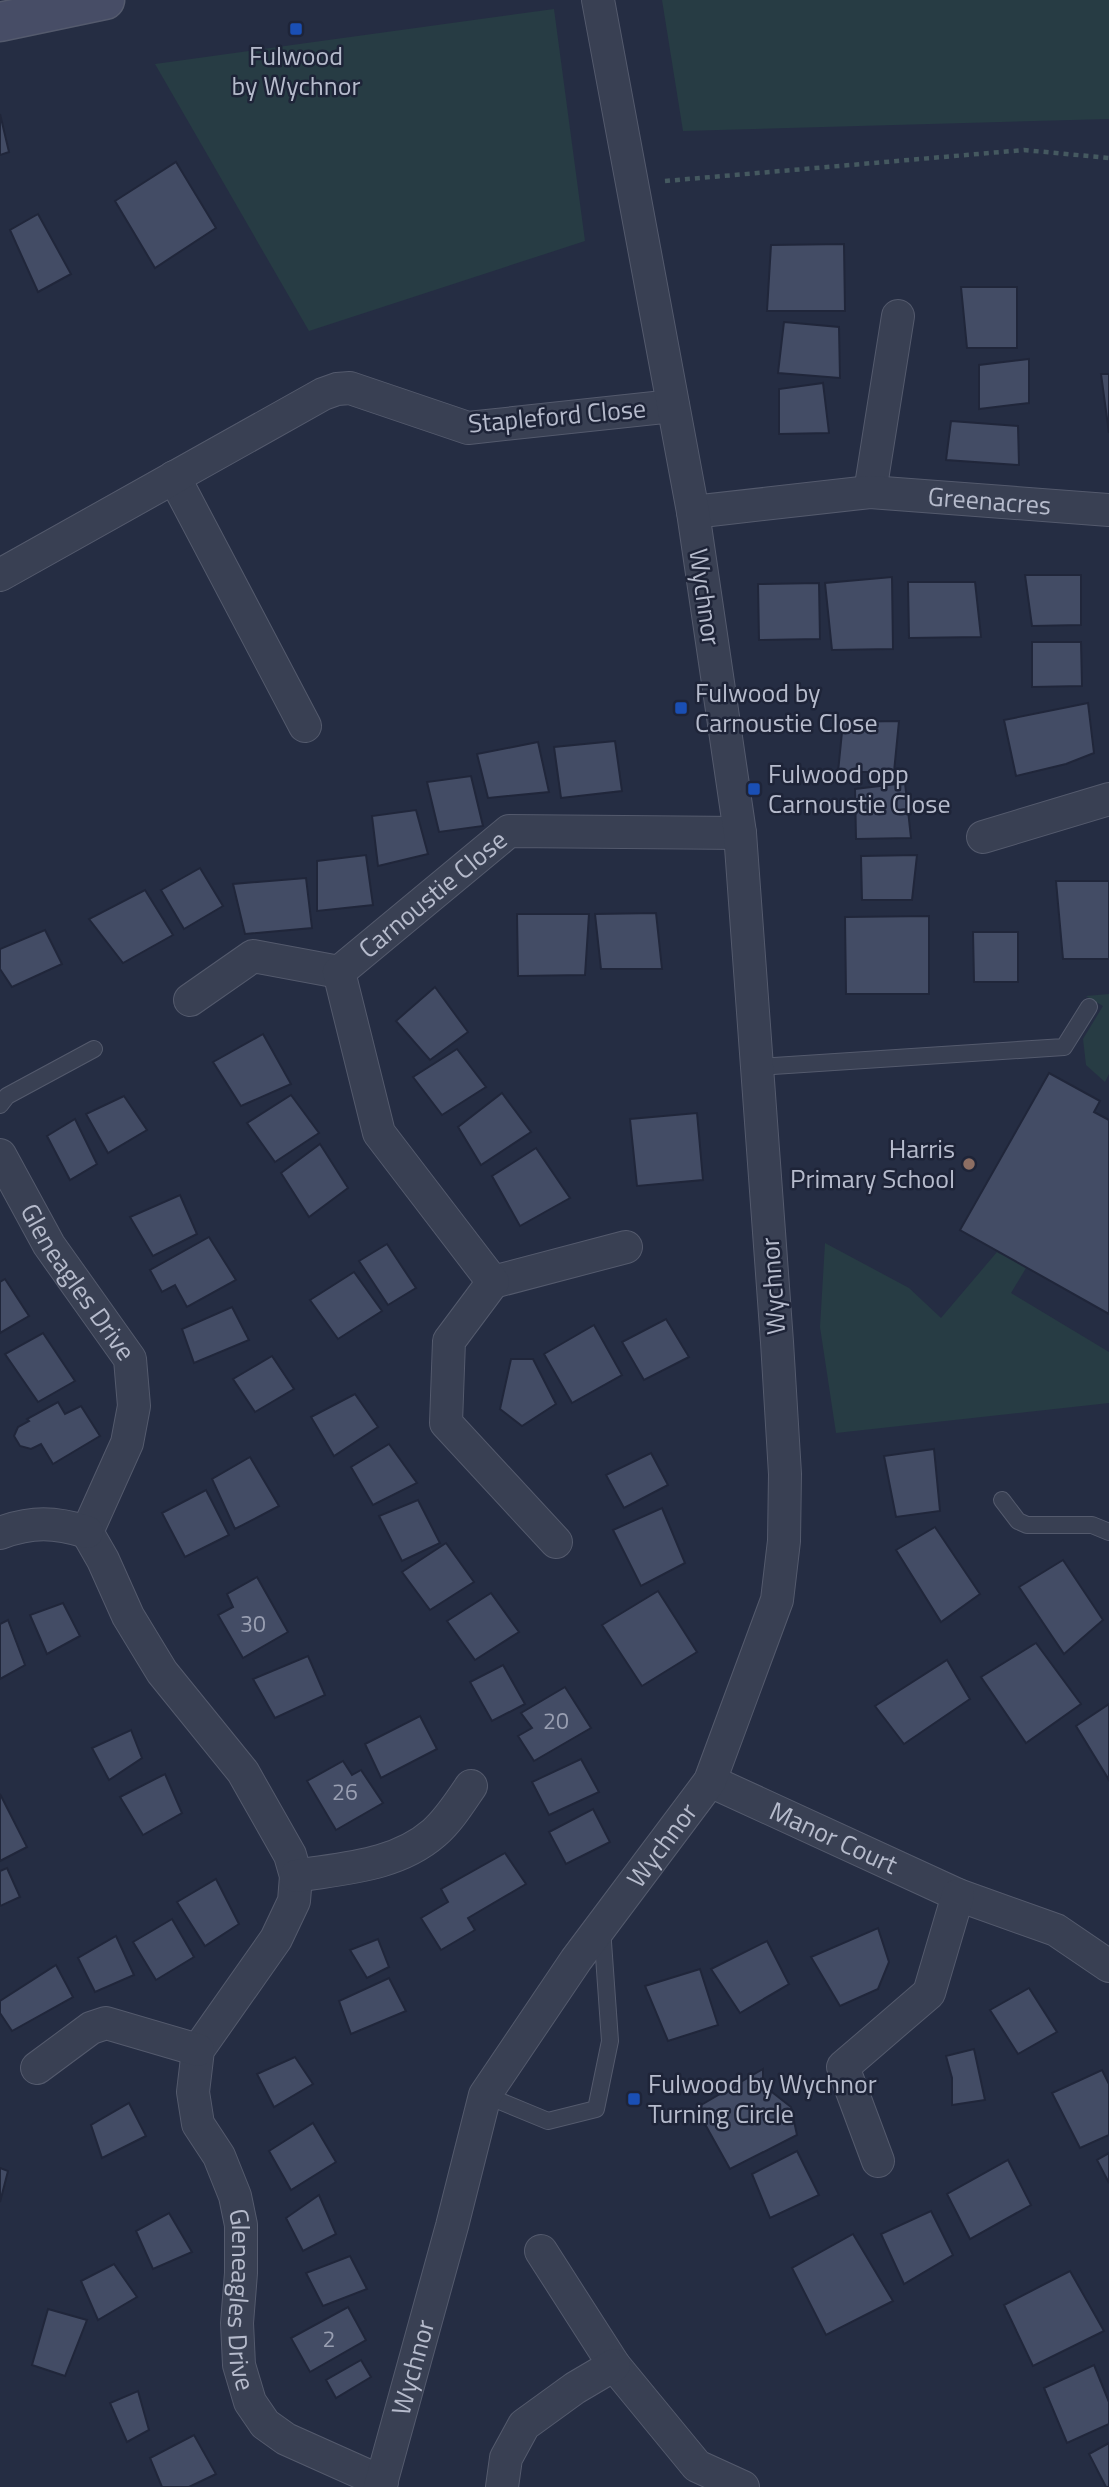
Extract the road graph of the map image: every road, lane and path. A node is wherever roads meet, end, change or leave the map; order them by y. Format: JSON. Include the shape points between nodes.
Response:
{"nodes":[{"id":1,"x":104,"y":0,"type":"edge"},
{"id":2,"x":598,"y":0,"type":"edge"},
{"id":3,"x":0,"y":22,"type":"edge"},
{"id":4,"x":1109,"y":158,"type":"edge"},
{"id":5,"x":633,"y":183,"type":"junction"},
{"id":6,"x":898,"y":316,"type":"dead end"},
{"id":7,"x":673,"y":406,"type":"junction"},
{"id":8,"x":174,"y":477,"type":"junction"},
{"id":9,"x":870,"y":492,"type":"junction"},
{"id":10,"x":1109,"y":510,"type":"edge"},
{"id":11,"x":693,"y":512,"type":"junction"},
{"id":12,"x":0,"y":575,"type":"edge"},
{"id":13,"x":305,"y":726,"type":"dead end"},
{"id":14,"x":1109,"y":799,"type":"edge"},
{"id":15,"x":740,"y":833,"type":"junction"},
{"id":16,"x":983,"y":837,"type":"dead end"},
{"id":17,"x":339,"y":972,"type":"junction"},
{"id":18,"x":190,"y":1000,"type":"dead end"},
{"id":19,"x":1089,"y":1007,"type":"dead end"},
{"id":20,"x":94,"y":1049,"type":"dead end"},
{"id":21,"x":757,"y":1067,"type":"junction"},
{"id":22,"x":0,"y":1105,"type":"edge"},
{"id":23,"x":0,"y":1155,"type":"edge"},
{"id":24,"x":626,"y":1247,"type":"dead end"},
{"id":25,"x":493,"y":1282,"type":"junction"},
{"id":26,"x":1002,"y":1500,"type":"dead end"},
{"id":27,"x":87,"y":1532,"type":"junction"},
{"id":28,"x":1109,"y":1532,"type":"edge"},
{"id":29,"x":0,"y":1533,"type":"edge"},
{"id":30,"x":556,"y":1542,"type":"dead end"},
{"id":31,"x":710,"y":1781,"type":"junction"},
{"id":32,"x":471,"y":1786,"type":"dead end"},
{"id":33,"x":296,"y":1876,"type":"junction"},
{"id":34,"x":958,"y":1895,"type":"junction"},
{"id":35,"x":602,"y":1925,"type":"junction"},
{"id":36,"x":1109,"y":1966,"type":"edge"},
{"id":37,"x":198,"y":2050,"type":"junction"},
{"id":38,"x":37,"y":2068,"type":"dead end"},
{"id":39,"x":485,"y":2095,"type":"junction"},
{"id":40,"x":878,"y":2161,"type":"dead end"},
{"id":41,"x":541,"y":2251,"type":"dead end"},
{"id":42,"x":614,"y":2365,"type":"junction"},
{"id":43,"x":381,"y":2485,"type":"edge"},
{"id":44,"x":502,"y":2487,"type":"edge"},
{"id":45,"x":743,"y":2487,"type":"edge"}],
"edges":[{"from":1,"to":3,"type":"main road"},
{"from":2,"to":5,"type":"street","name":"Wychnor"},
{"from":4,"to":5,"type":"path","via":[[1024,150]]},
{"from":5,"to":7,"type":"street","name":"Wychnor"},
{"from":6,"to":9,"type":"street"},
{"from":7,"to":8,"type":"street","name":"Stapleford Close","via":[[468,428],[350,388],[337,389]]},
{"from":7,"to":11,"type":"street","name":"Wychnor"},
{"from":8,"to":12,"type":"street","name":"Stapleford Close"},
{"from":8,"to":13,"type":"street"},
{"from":9,"to":10,"type":"street","name":"Greenacres"},
{"from":9,"to":11,"type":"street","name":"Greenacres"},
{"from":11,"to":15,"type":"street","name":"Wychnor"},
{"from":14,"to":16,"type":"street"},
{"from":15,"to":17,"type":"street","name":"Carnoustie Close","via":[[509,831]]},
{"from":15,"to":21,"type":"street","name":"Wychnor"},
{"from":17,"to":18,"type":"street","name":"Carnoustie Close","via":[[253,957]]},
{"from":17,"to":25,"type":"street","name":"Carnoustie Close","via":[[379,1133]]},
{"from":19,"to":21,"type":"lane","via":[[1065,1047]]},
{"from":20,"to":22,"type":"lane","via":[[7,1096]]},
{"from":21,"to":31,"type":"street","name":"Wychnor","via":[[780,1381],[784,1541],[777,1600]]},
{"from":23,"to":27,"type":"street","name":"Gleneagles Drive","via":[[49,1245],[130,1359],[134,1406],[127,1443]]},
{"from":24,"to":25,"type":"street"},
{"from":25,"to":30,"type":"street","via":[[449,1341],[446,1423]]},
{"from":26,"to":28,"type":"lane","via":[[1018,1521],[1027,1525],[1092,1525]]},
{"from":27,"to":29,"type":"street","via":[[63,1525],[24,1524]]},
{"from":27,"to":33,"type":"street","via":[[128,1616],[162,1672],[243,1772],[290,1855]]},
{"from":31,"to":34,"type":"street","name":"Manor Court"},
{"from":31,"to":35,"type":"street","name":"Wychnor"},
{"from":32,"to":33,"type":"street","via":[[435,1833],[401,1855],[379,1863]]},
{"from":33,"to":37,"type":"street","name":"Gleneagles Drive","via":[[293,1901],[276,1939]]},
{"from":34,"to":36,"type":"street","name":"Manor Court","via":[[1056,1930]]},
{"from":34,"to":40,"type":"street","via":[[929,1993],[843,2067]]},
{"from":35,"to":39,"type":"street","name":"Wychnor"},
{"from":35,"to":39,"type":"lane","via":[[610,2041],[596,2109],[548,2121]]},
{"from":37,"to":38,"type":"street","via":[[106,2023],[91,2028]]},
{"from":37,"to":43,"type":"street","name":"Gleneagles Drive","via":[[193,2092],[198,2124],[219,2156],[241,2225],[239,2365],[250,2402],[265,2424],[286,2439]]},
{"from":39,"to":43,"type":"street","name":"Wychnor"},
{"from":41,"to":42,"type":"street"},
{"from":42,"to":44,"type":"street","via":[[524,2426],[506,2458]]},
{"from":42,"to":45,"type":"street","via":[[697,2466]]}]}
